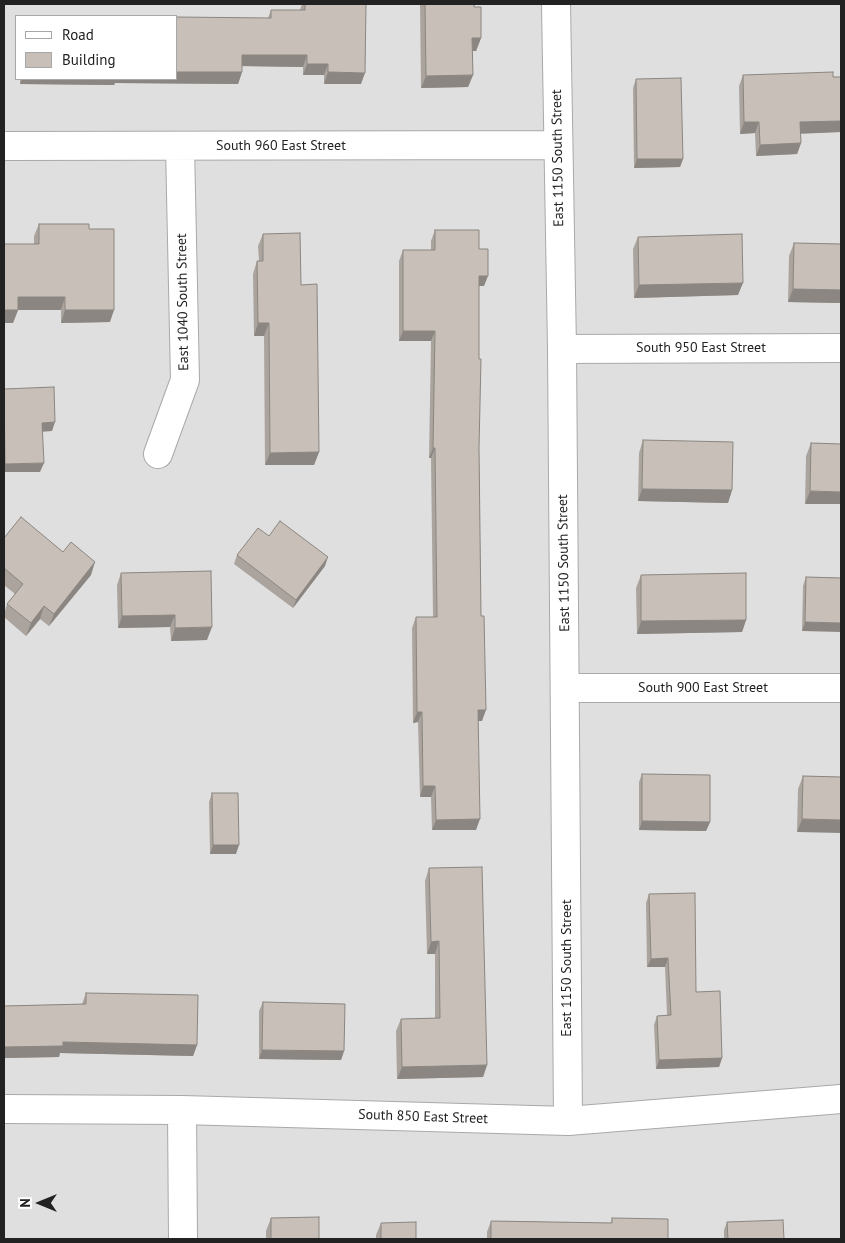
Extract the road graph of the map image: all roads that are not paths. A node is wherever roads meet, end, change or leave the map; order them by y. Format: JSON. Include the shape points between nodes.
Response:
{"nodes":[{"id":1,"x":556,"y":4,"type":"edge"},
{"id":2,"x":558,"y":145,"type":"junction"},
{"id":3,"x":4,"y":146,"type":"edge"},
{"id":4,"x":180,"y":146,"type":"junction"},
{"id":5,"x":562,"y":348,"type":"junction"},
{"id":6,"x":841,"y":348,"type":"edge"},
{"id":7,"x":158,"y":454,"type":"dead end"},
{"id":8,"x":565,"y":688,"type":"junction"},
{"id":9,"x":841,"y":688,"type":"edge"},
{"id":10,"x":841,"y":1099,"type":"edge"},
{"id":11,"x":4,"y":1109,"type":"edge"},
{"id":12,"x":182,"y":1110,"type":"junction"},
{"id":13,"x":568,"y":1121,"type":"junction"},
{"id":14,"x":183,"y":1239,"type":"edge"}],
"edges":[{"from":1,"to":2,"type":"street","name":"East 1150 South Street"},
{"from":2,"to":4,"type":"street","name":"South 960 East Street"},
{"from":2,"to":5,"type":"street","name":"East 1150 South Street"},
{"from":3,"to":4,"type":"street","name":"South 960 East Street"},
{"from":4,"to":7,"type":"street","name":"East 1040 South Street","via":[[184,380]]},
{"from":5,"to":6,"type":"street","name":"South 950 East Street"},
{"from":5,"to":8,"type":"street","name":"East 1150 South Street"},
{"from":8,"to":9,"type":"street","name":"South 900 East Street"},
{"from":8,"to":13,"type":"street","name":"East 1150 South Street"},
{"from":10,"to":13,"type":"street","name":"South 850 East Street"},
{"from":11,"to":12,"type":"street","name":"South 850 East Street"},
{"from":12,"to":13,"type":"street","name":"South 850 East Street"},
{"from":12,"to":14,"type":"street"}]}
